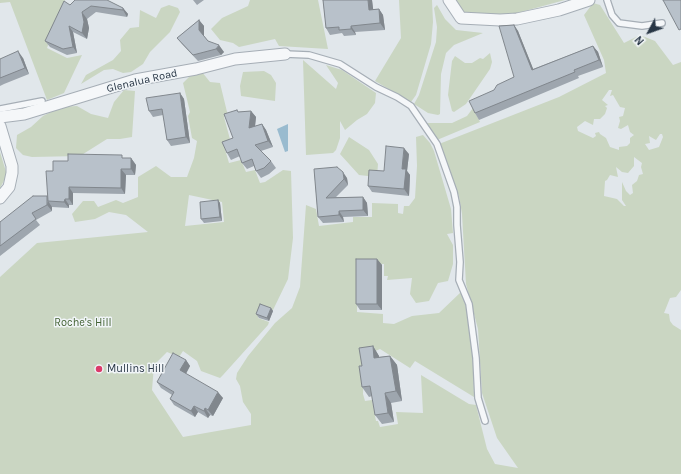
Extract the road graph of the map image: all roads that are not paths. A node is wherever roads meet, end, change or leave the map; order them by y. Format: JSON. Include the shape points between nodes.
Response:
{"nodes":[{"id":1,"x":449,"y":0,"type":"edge"},
{"id":2,"x":589,"y":0,"type":"edge"},
{"id":3,"x":607,"y":0,"type":"edge"},
{"id":4,"x":662,"y":23,"type":"dead end"},
{"id":5,"x":285,"y":54,"type":"joint"},
{"id":6,"x":42,"y":101,"type":"dead end"},
{"id":7,"x":0,"y":109,"type":"edge"},
{"id":8,"x":0,"y":117,"type":"edge"},
{"id":9,"x":0,"y":126,"type":"edge"},
{"id":10,"x":0,"y":198,"type":"edge"},
{"id":11,"x":485,"y":421,"type":"dead end"}],
"edges":[{"from":1,"to":2,"type":"street","via":[[461,18],[500,20],[558,10]]},
{"from":3,"to":4,"type":"lane","via":[[612,15],[620,23],[642,26]]},
{"from":5,"to":8,"type":"street","name":"Glenalua Road","via":[[235,59],[135,80],[24,114]]},
{"from":5,"to":11,"type":"lane","via":[[309,55],[340,64],[397,97],[411,106],[437,144],[457,207],[459,280],[469,304],[478,398]]},
{"from":6,"to":7,"type":"lane"},
{"from":9,"to":10,"type":"street","via":[[12,173],[9,187]]}]}
